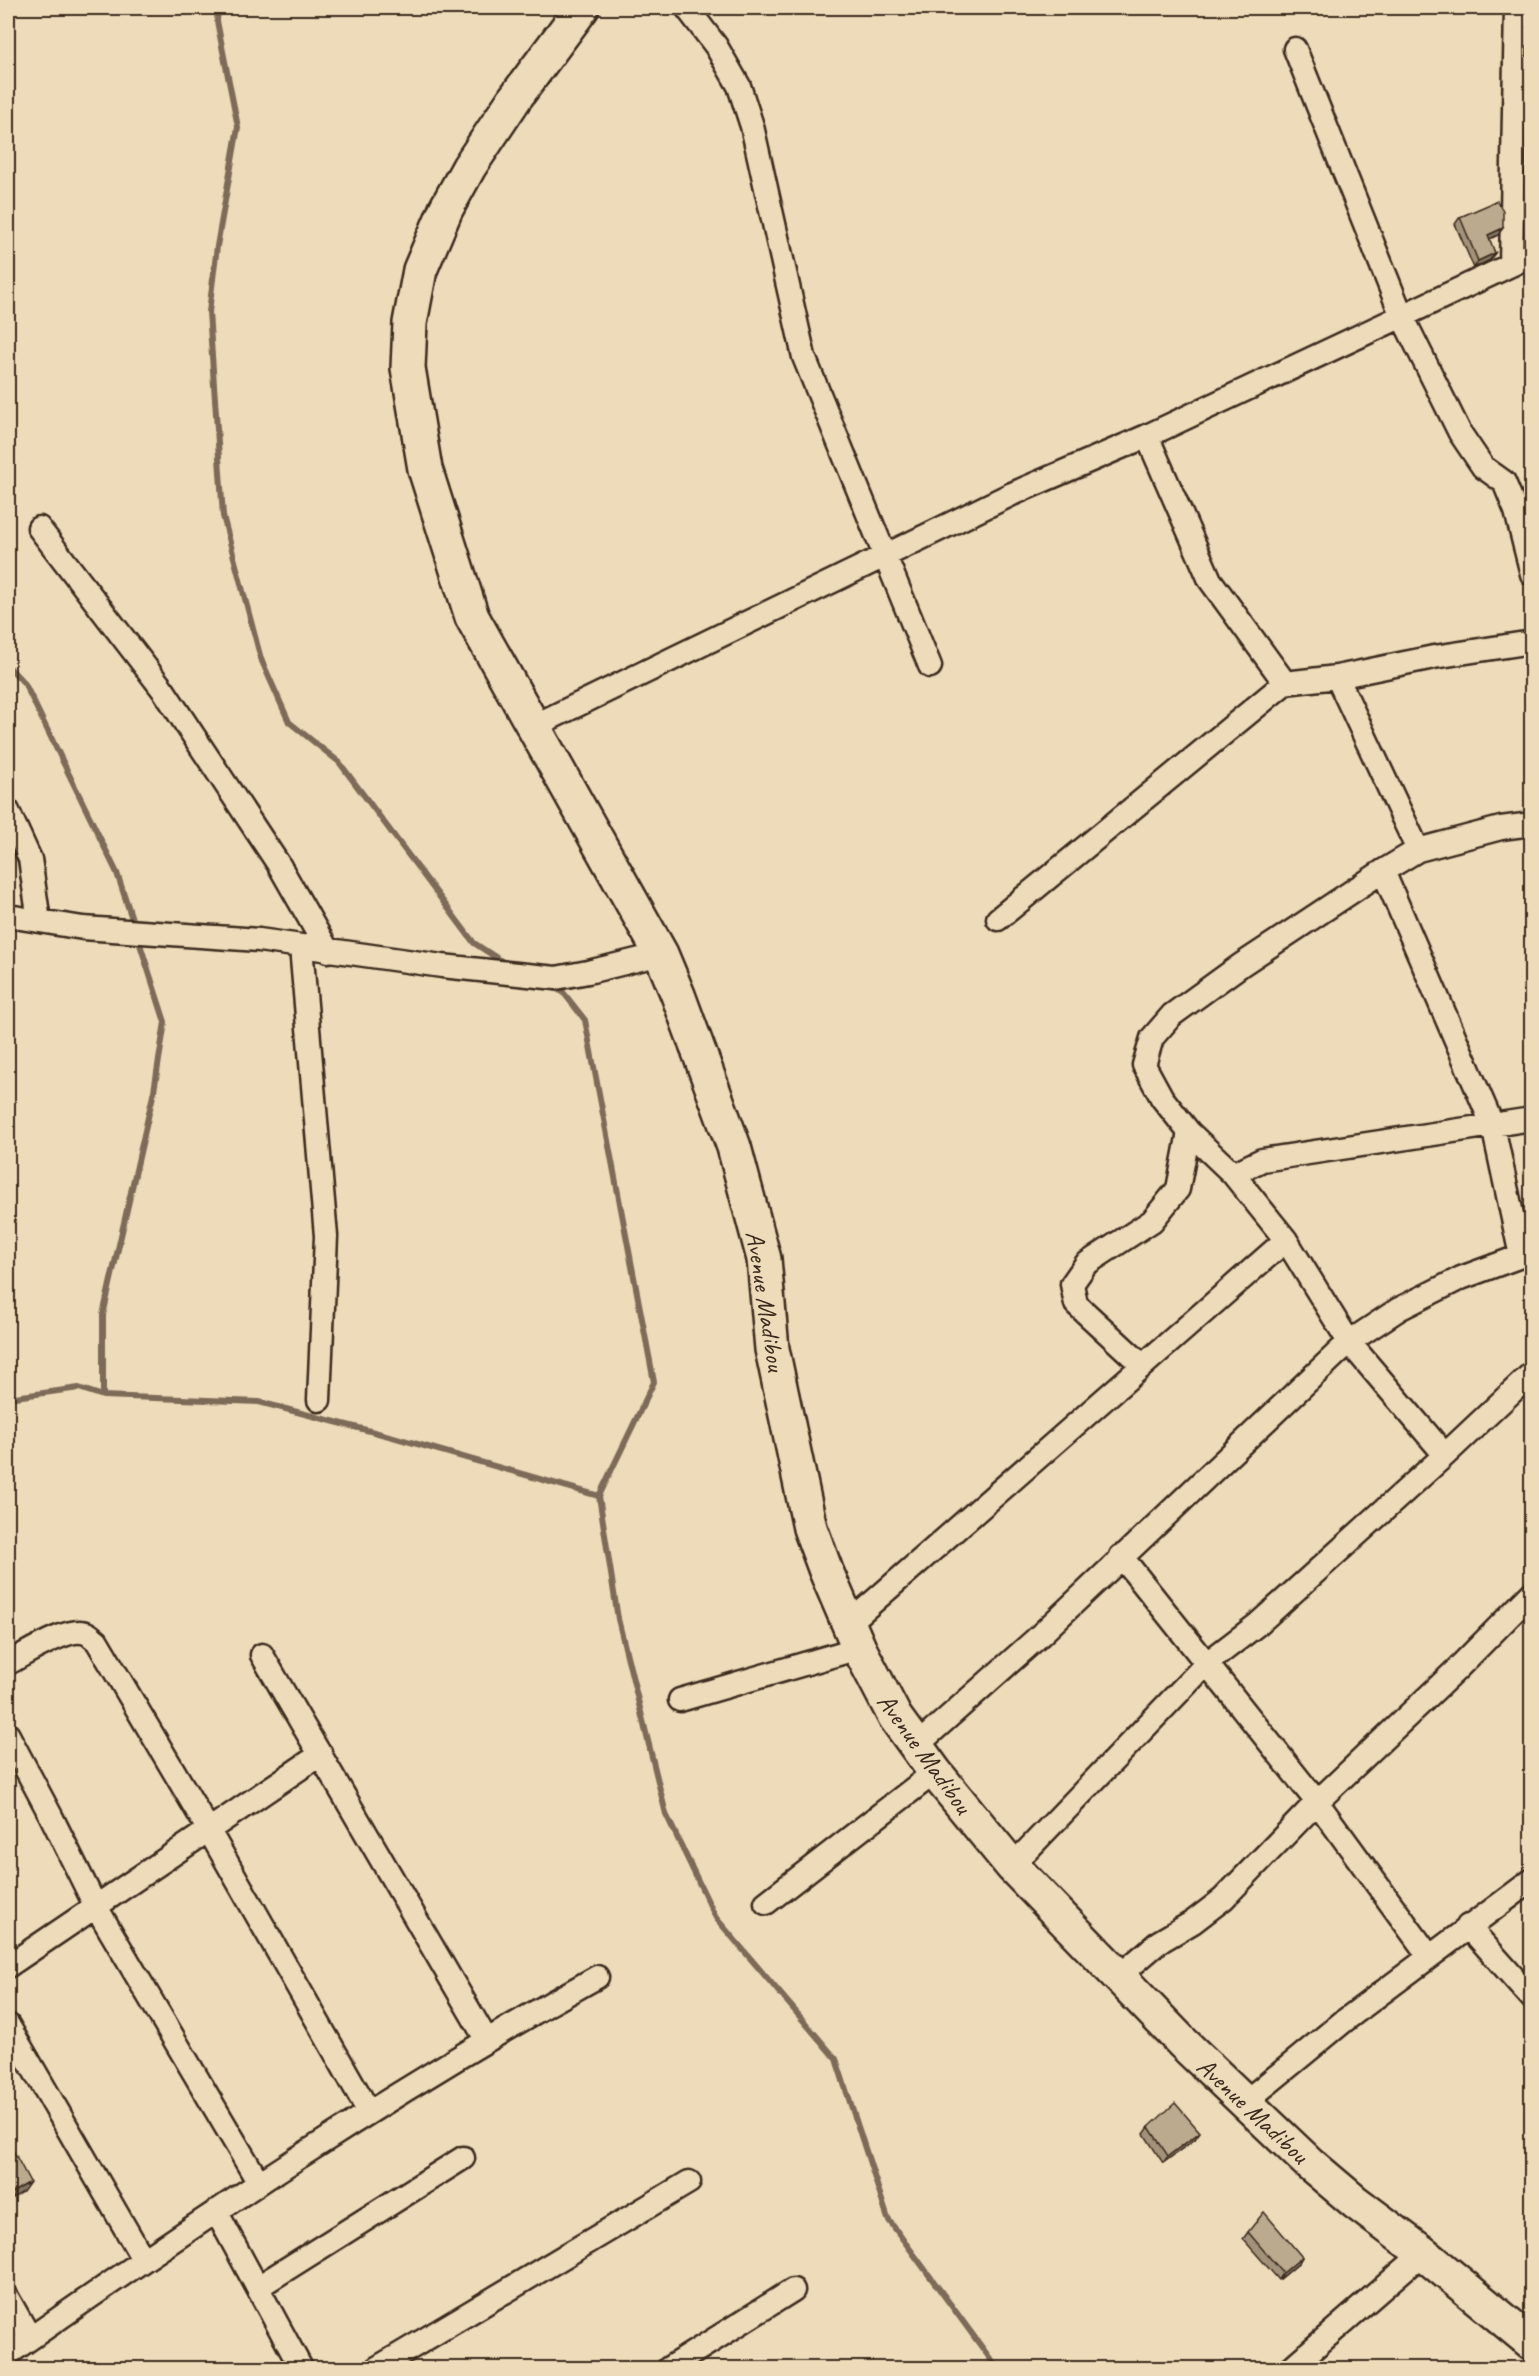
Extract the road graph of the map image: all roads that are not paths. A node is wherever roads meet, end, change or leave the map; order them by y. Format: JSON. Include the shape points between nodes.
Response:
{"nodes":[{"id":1,"x":582,"y":8,"type":"edge"},
{"id":2,"x":687,"y":8,"type":"edge"},
{"id":3,"x":1516,"y":8,"type":"edge"},
{"id":4,"x":1295,"y":49,"type":"dead end"},
{"id":5,"x":1532,"y":255,"type":"edge"},
{"id":6,"x":1511,"y":265,"type":"junction"},
{"id":7,"x":1401,"y":314,"type":"junction"},
{"id":8,"x":1147,"y":436,"type":"junction"},
{"id":9,"x":39,"y":528,"type":"dead end"},
{"id":10,"x":884,"y":557,"type":"junction"},
{"id":11,"x":1532,"y":574,"type":"edge"},
{"id":12,"x":1532,"y":642,"type":"edge"},
{"id":13,"x":930,"y":666,"type":"dead end"},
{"id":14,"x":1336,"y":677,"type":"junction"},
{"id":15,"x":1285,"y":683,"type":"junction"},
{"id":16,"x":534,"y":726,"type":"junction"},
{"id":17,"x":8,"y":811,"type":"edge"},
{"id":18,"x":1532,"y":824,"type":"edge"},
{"id":19,"x":1418,"y":850,"type":"junction"},
{"id":20,"x":1383,"y":871,"type":"junction"},
{"id":21,"x":8,"y":916,"type":"edge"},
{"id":22,"x":998,"y":919,"type":"dead end"},
{"id":23,"x":39,"y":921,"type":"junction"},
{"id":24,"x":301,"y":947,"type":"junction"},
{"id":25,"x":328,"y":951,"type":"junction"},
{"id":26,"x":661,"y":954,"type":"junction"},
{"id":27,"x":1532,"y":1119,"type":"edge"},
{"id":28,"x":1493,"y":1126,"type":"junction"},
{"id":29,"x":1189,"y":1132,"type":"junction"},
{"id":30,"x":1233,"y":1174,"type":"junction"},
{"id":31,"x":1286,"y":1240,"type":"junction"},
{"id":32,"x":1526,"y":1255,"type":"edge"},
{"id":33,"x":1349,"y":1342,"type":"junction"},
{"id":34,"x":1142,"y":1365,"type":"junction"},
{"id":35,"x":1532,"y":1373,"type":"edge"},
{"id":36,"x":319,"y":1400,"type":"dead end"},
{"id":37,"x":1445,"y":1455,"type":"junction"},
{"id":38,"x":1121,"y":1556,"type":"junction"},
{"id":39,"x":1532,"y":1593,"type":"edge"},
{"id":40,"x":853,"y":1636,"type":"junction"},
{"id":41,"x":262,"y":1655,"type":"dead end"},
{"id":42,"x":8,"y":1663,"type":"edge"},
{"id":43,"x":1207,"y":1664,"type":"junction"},
{"id":44,"x":680,"y":1700,"type":"dead end"},
{"id":45,"x":8,"y":1735,"type":"edge"},
{"id":46,"x":915,"y":1747,"type":"junction"},
{"id":47,"x":321,"y":1754,"type":"junction"},
{"id":48,"x":934,"y":1772,"type":"junction"},
{"id":49,"x":1317,"y":1802,"type":"junction"},
{"id":50,"x":208,"y":1829,"type":"junction"},
{"id":51,"x":1012,"y":1866,"type":"junction"},
{"id":52,"x":1532,"y":1880,"type":"edge"},
{"id":53,"x":766,"y":1903,"type":"dead end"},
{"id":54,"x":95,"y":1905,"type":"junction"},
{"id":55,"x":1468,"y":1926,"type":"junction"},
{"id":56,"x":1429,"y":1956,"type":"junction"},
{"id":57,"x":8,"y":1966,"type":"edge"},
{"id":58,"x":597,"y":1977,"type":"dead end"},
{"id":59,"x":1118,"y":1977,"type":"junction"},
{"id":60,"x":1532,"y":1998,"type":"edge"},
{"id":61,"x":8,"y":2025,"type":"edge"},
{"id":62,"x":486,"y":2039,"type":"junction"},
{"id":63,"x":1244,"y":2103,"type":"junction"},
{"id":64,"x":369,"y":2112,"type":"junction"},
{"id":65,"x":463,"y":2158,"type":"dead end"},
{"id":66,"x":689,"y":2182,"type":"dead end"},
{"id":67,"x":259,"y":2183,"type":"junction"},
{"id":68,"x":216,"y":2211,"type":"junction"},
{"id":69,"x":1423,"y":2253,"type":"junction"},
{"id":70,"x":143,"y":2259,"type":"junction"},
{"id":71,"x":258,"y":2287,"type":"junction"},
{"id":72,"x":793,"y":2290,"type":"dead end"},
{"id":73,"x":8,"y":2299,"type":"edge"},
{"id":74,"x":30,"y":2338,"type":"junction"},
{"id":75,"x":1532,"y":2343,"type":"edge"},
{"id":76,"x":8,"y":2354,"type":"edge"},
{"id":77,"x":302,"y":2368,"type":"edge"},
{"id":78,"x":377,"y":2368,"type":"edge"},
{"id":79,"x":669,"y":2368,"type":"edge"},
{"id":80,"x":1291,"y":2368,"type":"edge"}],
"edges":[{"from":1,"to":16,"type":"street","name":"Avenue Madibou","via":[[515,98],[446,209],[420,270],[410,323],[408,368],[424,469],[472,617]]},
{"from":2,"to":10,"type":"street","via":[[716,46],[739,86],[752,126],[804,357]]},
{"from":3,"to":6,"type":"street"},
{"from":4,"to":7,"type":"street"},
{"from":5,"to":6,"type":"street"},
{"from":6,"to":7,"type":"street"},
{"from":7,"to":8,"type":"street"},
{"from":7,"to":11,"type":"street","via":[[1460,433],[1483,467],[1504,482],[1516,511]]},
{"from":8,"to":10,"type":"street","via":[[1011,494]]},
{"from":8,"to":15,"type":"street","via":[[1210,580]]},
{"from":9,"to":25,"type":"street","via":[[164,691],[279,865]]},
{"from":10,"to":13,"type":"street"},
{"from":10,"to":16,"type":"street"},
{"from":12,"to":14,"type":"street"},
{"from":14,"to":15,"type":"street"},
{"from":14,"to":19,"type":"street"},
{"from":15,"to":22,"type":"street"},
{"from":16,"to":26,"type":"street","name":"Avenue Madibou"},
{"from":17,"to":23,"type":"street","via":[[30,859]]},
{"from":18,"to":19,"type":"street"},
{"from":19,"to":20,"type":"street"},
{"from":20,"to":28,"type":"street"},
{"from":20,"to":29,"type":"street","via":[[1232,971],[1172,1015],[1152,1038],[1143,1065],[1162,1098]]},
{"from":21,"to":23,"type":"street"},
{"from":23,"to":24,"type":"street"},
{"from":24,"to":25,"type":"street"},
{"from":24,"to":36,"type":"street","via":[[326,1236]]},
{"from":25,"to":26,"type":"street","via":[[555,978]]},
{"from":26,"to":40,"type":"street","name":"Avenue Madibou","via":[[734,1147],[764,1259],[772,1349],[810,1528]]},
{"from":27,"to":28,"type":"street"},
{"from":28,"to":30,"type":"street","via":[[1262,1160]]},
{"from":28,"to":32,"type":"street"},
{"from":29,"to":30,"type":"street"},
{"from":29,"to":34,"type":"street","via":[[1178,1189],[1152,1221],[1086,1264],[1072,1284],[1076,1304]]},
{"from":30,"to":31,"type":"street"},
{"from":31,"to":33,"type":"street"},
{"from":31,"to":34,"type":"street"},
{"from":32,"to":33,"type":"street","via":[[1461,1278],[1399,1309]]},
{"from":33,"to":37,"type":"street"},
{"from":33,"to":38,"type":"street"},
{"from":34,"to":40,"type":"street"},
{"from":35,"to":37,"type":"street"},
{"from":37,"to":43,"type":"street","via":[[1258,1624]]},
{"from":38,"to":43,"type":"street"},
{"from":38,"to":46,"type":"street","via":[[1036,1639]]},
{"from":39,"to":49,"type":"street"},
{"from":40,"to":44,"type":"street"},
{"from":40,"to":46,"type":"street","name":"Avenue Madibou","via":[[875,1683]]},
{"from":41,"to":47,"type":"street"},
{"from":42,"to":50,"type":"street","via":[[74,1632],[86,1633],[98,1641]]},
{"from":43,"to":49,"type":"street"},
{"from":43,"to":51,"type":"street"},
{"from":45,"to":54,"type":"street"},
{"from":46,"to":48,"type":"street","name":"Avenue Madibou"},
{"from":47,"to":50,"type":"street"},
{"from":47,"to":62,"type":"street"},
{"from":48,"to":51,"type":"street","name":"Avenue Madibou"},
{"from":48,"to":53,"type":"street"},
{"from":49,"to":56,"type":"street"},
{"from":49,"to":59,"type":"street","via":[[1223,1899],[1160,1942]]},
{"from":50,"to":54,"type":"street"},
{"from":50,"to":64,"type":"street"},
{"from":51,"to":59,"type":"street","name":"Avenue Madibou"},
{"from":52,"to":55,"type":"street"},
{"from":54,"to":57,"type":"street"},
{"from":54,"to":67,"type":"street"},
{"from":55,"to":56,"type":"street"},
{"from":55,"to":60,"type":"street"},
{"from":56,"to":63,"type":"street"},
{"from":58,"to":62,"type":"street"},
{"from":59,"to":63,"type":"street","name":"Avenue Madibou"},
{"from":61,"to":70,"type":"street"},
{"from":62,"to":64,"type":"street"},
{"from":63,"to":69,"type":"street","name":"Avenue Madibou","via":[[1355,2202]]},
{"from":64,"to":67,"type":"street"},
{"from":65,"to":71,"type":"street"},
{"from":66,"to":78,"type":"street"},
{"from":67,"to":68,"type":"street"},
{"from":68,"to":70,"type":"street"},
{"from":68,"to":71,"type":"street"},
{"from":69,"to":75,"type":"street","name":"Avenue Madibou"},
{"from":69,"to":80,"type":"street"},
{"from":70,"to":74,"type":"street"},
{"from":71,"to":77,"type":"street"},
{"from":72,"to":79,"type":"street"},
{"from":73,"to":74,"type":"street"},
{"from":74,"to":76,"type":"street"}]}
